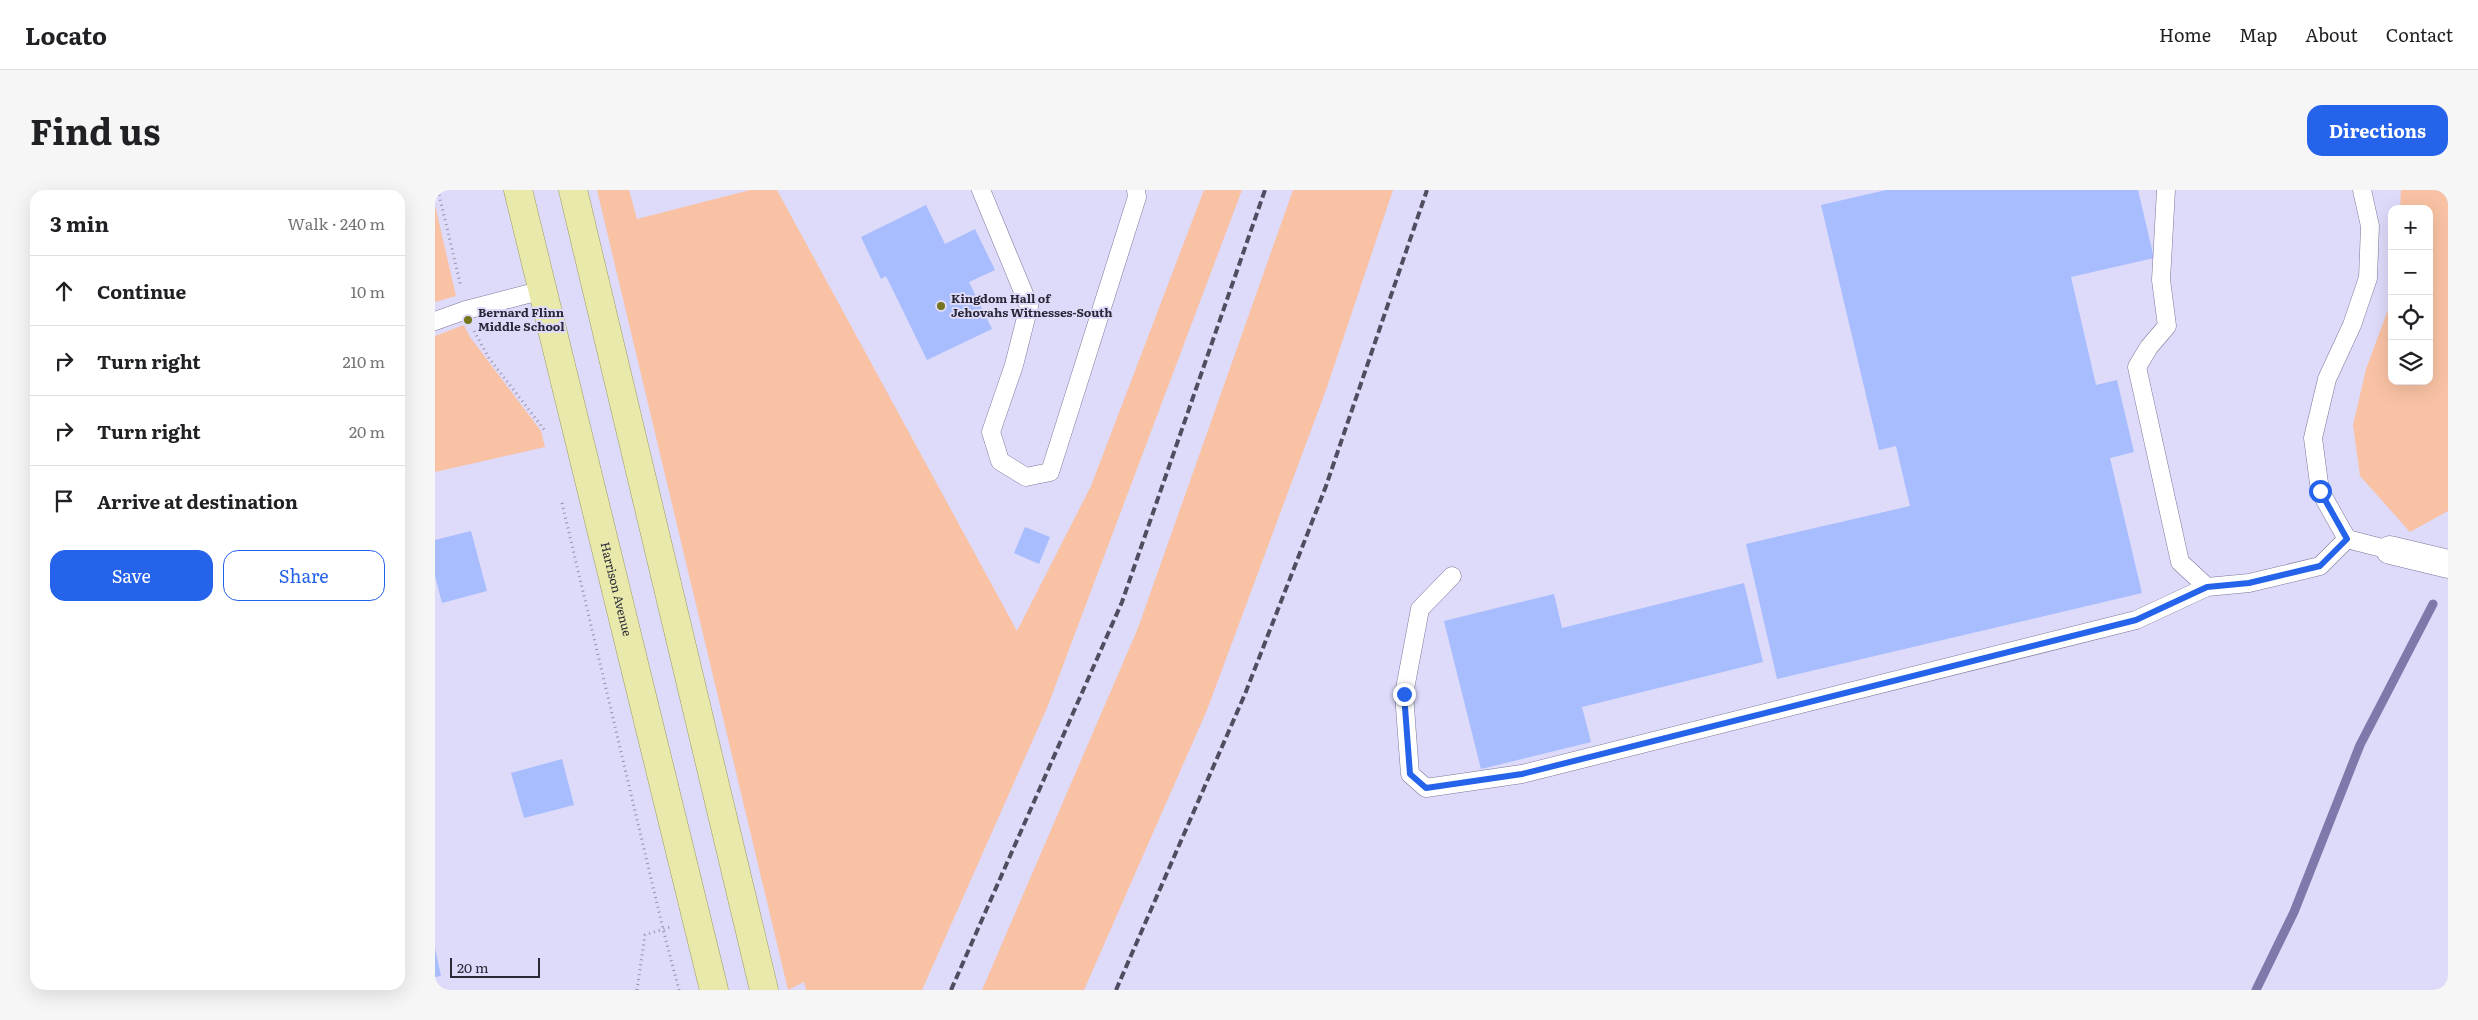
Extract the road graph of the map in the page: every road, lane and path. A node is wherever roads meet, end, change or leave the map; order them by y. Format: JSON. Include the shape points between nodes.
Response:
{"nodes":[{"id":1,"x":439,"y":190,"type":"edge"},
{"id":2,"x":518,"y":190,"type":"edge"},
{"id":3,"x":573,"y":190,"type":"edge"},
{"id":4,"x":981,"y":190,"type":"edge"},
{"id":5,"x":1136,"y":190,"type":"edge"},
{"id":6,"x":2166,"y":190,"type":"edge"},
{"id":7,"x":2362,"y":190,"type":"edge"},
{"id":8,"x":543,"y":290,"type":"junction"},
{"id":9,"x":467,"y":310,"type":"junction"},
{"id":10,"x":435,"y":321,"type":"edge"},
{"id":11,"x":546,"y":433,"type":"dead end"},
{"id":12,"x":561,"y":497,"type":"dead end"},
{"id":13,"x":2347,"y":539,"type":"junction"},
{"id":14,"x":2390,"y":550,"type":"joint"},
{"id":15,"x":2448,"y":564,"type":"edge"},
{"id":16,"x":1452,"y":576,"type":"dead end"},
{"id":17,"x":2207,"y":587,"type":"junction"},
{"id":18,"x":675,"y":925,"type":"dead end"},
{"id":19,"x":663,"y":929,"type":"junction"},
{"id":20,"x":637,"y":990,"type":"edge"},
{"id":21,"x":679,"y":990,"type":"edge"},
{"id":22,"x":714,"y":990,"type":"edge"},
{"id":23,"x":764,"y":990,"type":"edge"}],
"edges":[{"from":1,"to":9,"type":"path"},
{"from":2,"to":8,"type":"main road","name":"Harrison Avenue"},
{"from":3,"to":23,"type":"main road"},
{"from":4,"to":5,"type":"lane","via":[[1029,306],[1014,365],[991,432],[1000,461],[1026,477],[1050,472],[1137,197]]},
{"from":6,"to":17,"type":"lane","via":[[2161,280],[2167,326],[2137,367],[2180,562]]},
{"from":7,"to":13,"type":"lane","via":[[2370,226],[2368,278],[2352,325],[2327,379],[2313,438],[2320,491]]},
{"from":8,"to":9,"type":"lane"},
{"from":8,"to":22,"type":"main road","name":"Harrison Avenue"},
{"from":9,"to":10,"type":"lane"},
{"from":9,"to":11,"type":"path","via":[[475,335],[489,358]]},
{"from":12,"to":19,"type":"path"},
{"from":13,"to":14,"type":"lane"},
{"from":13,"to":17,"type":"lane","via":[[2320,566],[2249,583]]},
{"from":14,"to":15,"type":"street"},
{"from":16,"to":17,"type":"lane","via":[[1420,609],[1404,694],[1410,774],[1426,788],[1522,774],[2136,620]]},
{"from":18,"to":19,"type":"path"},
{"from":19,"to":20,"type":"path","via":[[645,934]]},
{"from":19,"to":21,"type":"path"}]}
